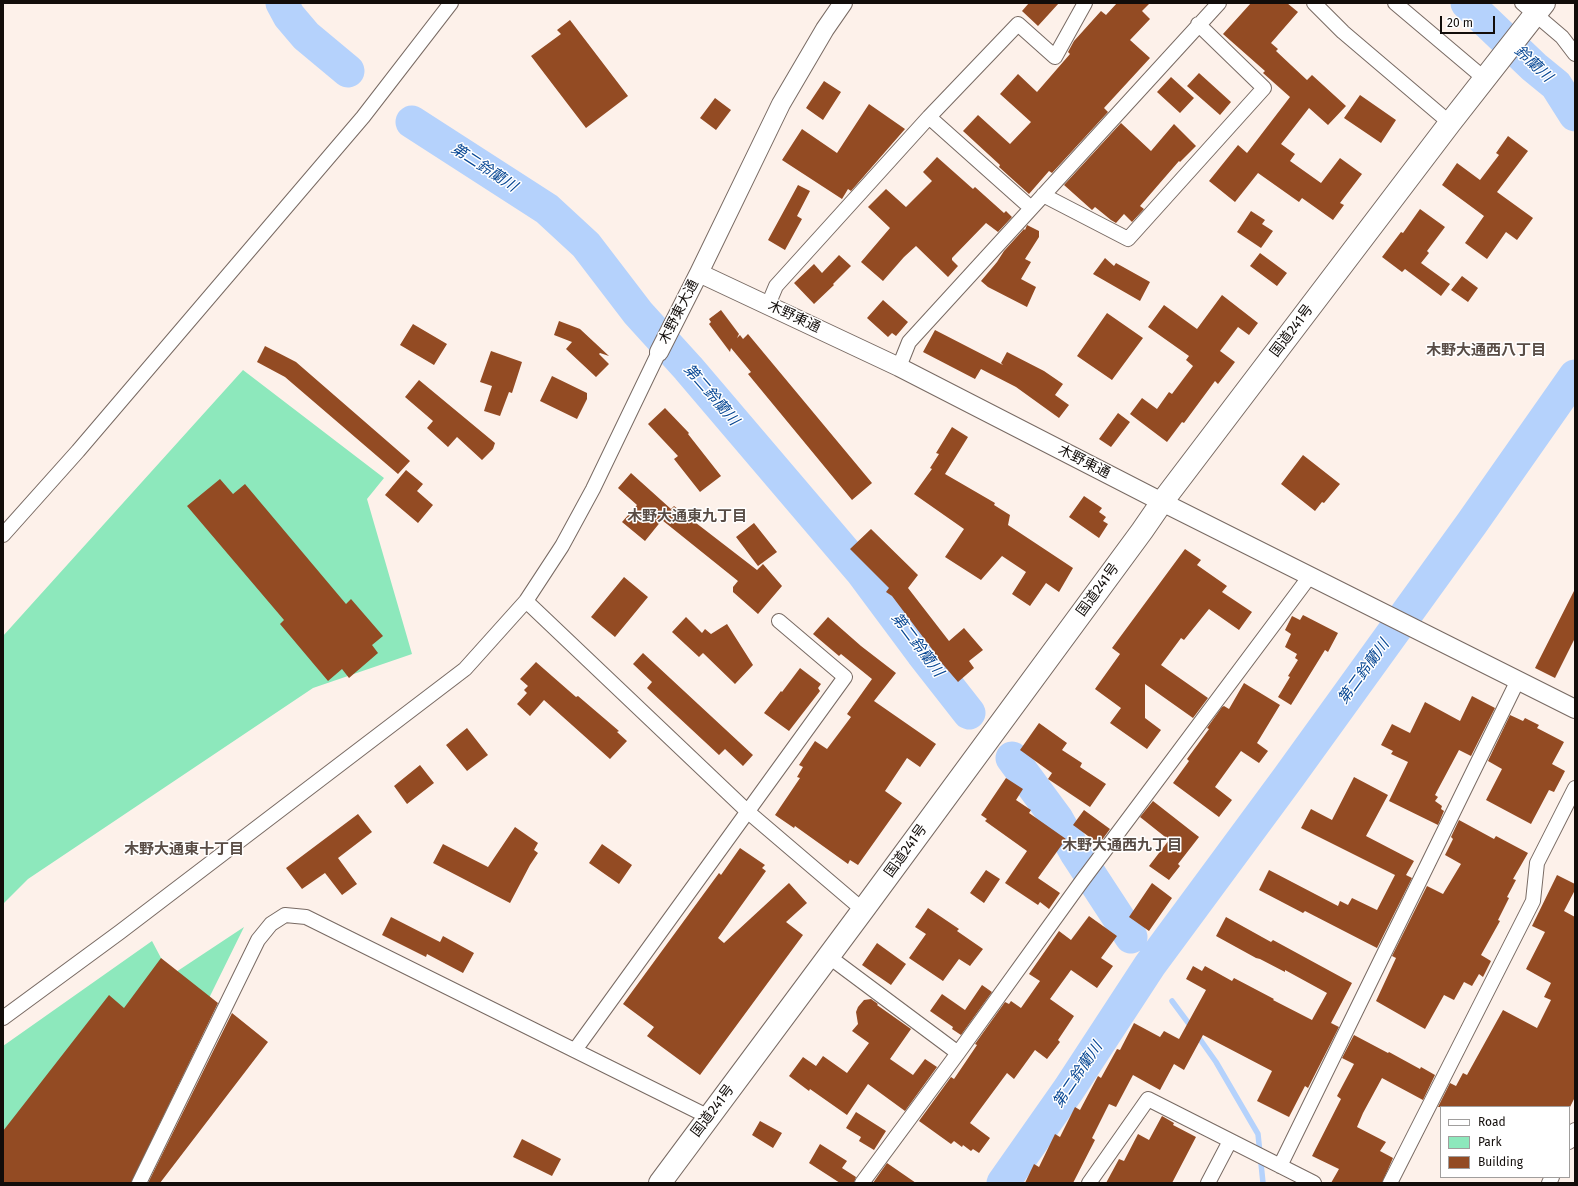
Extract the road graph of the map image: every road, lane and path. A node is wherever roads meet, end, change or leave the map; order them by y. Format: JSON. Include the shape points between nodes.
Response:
{"nodes":[{"id":1,"x":451,"y":3,"type":"edge"},
{"id":2,"x":843,"y":3,"type":"edge"},
{"id":3,"x":1085,"y":3,"type":"edge"},
{"id":4,"x":1218,"y":3,"type":"edge"},
{"id":5,"x":1314,"y":3,"type":"edge"},
{"id":6,"x":1395,"y":3,"type":"edge"},
{"id":7,"x":1532,"y":12,"type":"edge"},
{"id":8,"x":1198,"y":24,"type":"junction"},
{"id":9,"x":1575,"y":54,"type":"edge"},
{"id":10,"x":1489,"y":74,"type":"junction"},
{"id":11,"x":929,"y":117,"type":"junction"},
{"id":12,"x":1450,"y":123,"type":"junction"},
{"id":13,"x":1043,"y":195,"type":"junction"},
{"id":14,"x":1030,"y":208,"type":"junction"},
{"id":15,"x":699,"y":273,"type":"junction"},
{"id":16,"x":768,"y":305,"type":"junction"},
{"id":17,"x":659,"y":352,"type":"joint"},
{"id":18,"x":899,"y":367,"type":"junction"},
{"id":19,"x":1162,"y":502,"type":"junction"},
{"id":20,"x":3,"y":535,"type":"edge"},
{"id":21,"x":1310,"y":576,"type":"junction"},
{"id":22,"x":526,"y":601,"type":"junction"},
{"id":23,"x":779,"y":621,"type":"dead end"},
{"id":24,"x":1518,"y":680,"type":"junction"},
{"id":25,"x":1575,"y":709,"type":"edge"},
{"id":26,"x":1575,"y":788,"type":"edge"},
{"id":27,"x":747,"y":812,"type":"junction"},
{"id":28,"x":863,"y":910,"type":"junction"},
{"id":29,"x":828,"y":956,"type":"junction"},
{"id":30,"x":3,"y":1018,"type":"edge"},
{"id":31,"x":575,"y":1050,"type":"junction"},
{"id":32,"x":958,"y":1053,"type":"junction"},
{"id":33,"x":709,"y":1117,"type":"junction"},
{"id":34,"x":1575,"y":1130,"type":"edge"},
{"id":35,"x":1570,"y":1140,"type":"edge"},
{"id":36,"x":1230,"y":1141,"type":"junction"},
{"id":37,"x":1280,"y":1166,"type":"junction"},
{"id":38,"x":139,"y":1183,"type":"edge"},
{"id":39,"x":660,"y":1183,"type":"edge"},
{"id":40,"x":862,"y":1183,"type":"edge"},
{"id":41,"x":1089,"y":1183,"type":"edge"},
{"id":42,"x":1208,"y":1183,"type":"edge"},
{"id":43,"x":1314,"y":1183,"type":"edge"},
{"id":44,"x":1390,"y":1183,"type":"edge"}],
"edges":[{"from":1,"to":20,"type":"street","via":[[363,117],[78,452]]},
{"from":2,"to":15,"type":"street","via":[[781,104]]},
{"from":3,"to":11,"type":"street","via":[[1054,57],[1018,24]]},
{"from":4,"to":8,"type":"street"},
{"from":5,"to":12,"type":"street","via":[[1343,32]]},
{"from":6,"to":10,"type":"street"},
{"from":7,"to":9,"type":"street","via":[[1562,37]]},
{"from":7,"to":10,"type":"highway","name":"国道241号"},
{"from":8,"to":13,"type":"street"},
{"from":8,"to":13,"type":"street","via":[[1264,88],[1128,239]]},
{"from":10,"to":12,"type":"highway","name":"国道241号"},
{"from":11,"to":14,"type":"street"},
{"from":11,"to":16,"type":"street","via":[[776,286]]},
{"from":12,"to":19,"type":"highway","name":"国道241号"},
{"from":13,"to":14,"type":"street"},
{"from":14,"to":18,"type":"street","via":[[909,342]]},
{"from":15,"to":16,"type":"street","name":"木野東通"},
{"from":15,"to":17,"type":"street","name":"木野東大通"},
{"from":16,"to":18,"type":"street","name":"木野東通"},
{"from":17,"to":22,"type":"street","via":[[593,489],[562,546]]},
{"from":18,"to":19,"type":"street","name":"木野東通"},
{"from":19,"to":21,"type":"street","name":"木野東通"},
{"from":19,"to":28,"type":"highway","name":"国道241号"},
{"from":21,"to":24,"type":"street","name":"木野東通"},
{"from":21,"to":32,"type":"street","via":[[1082,880]]},
{"from":22,"to":27,"type":"street"},
{"from":22,"to":30,"type":"street","via":[[465,669]]},
{"from":23,"to":27,"type":"street","via":[[845,677]]},
{"from":24,"to":25,"type":"street","name":"木野東通"},
{"from":24,"to":37,"type":"street"},
{"from":26,"to":44,"type":"street","via":[[1537,864],[1533,900]]},
{"from":27,"to":28,"type":"street"},
{"from":27,"to":31,"type":"street"},
{"from":28,"to":29,"type":"highway","name":"国道241号"},
{"from":29,"to":32,"type":"street"},
{"from":29,"to":33,"type":"highway","name":"国道241号"},
{"from":31,"to":33,"type":"street"},
{"from":31,"to":38,"type":"street","via":[[306,917],[285,915],[270,924],[258,940]]},
{"from":32,"to":40,"type":"street"},
{"from":33,"to":39,"type":"highway","name":"国道241号"},
{"from":34,"to":35,"type":"street"},
{"from":36,"to":37,"type":"street"},
{"from":36,"to":41,"type":"street","via":[[1148,1099]]},
{"from":36,"to":42,"type":"street"},
{"from":37,"to":43,"type":"street"}]}
